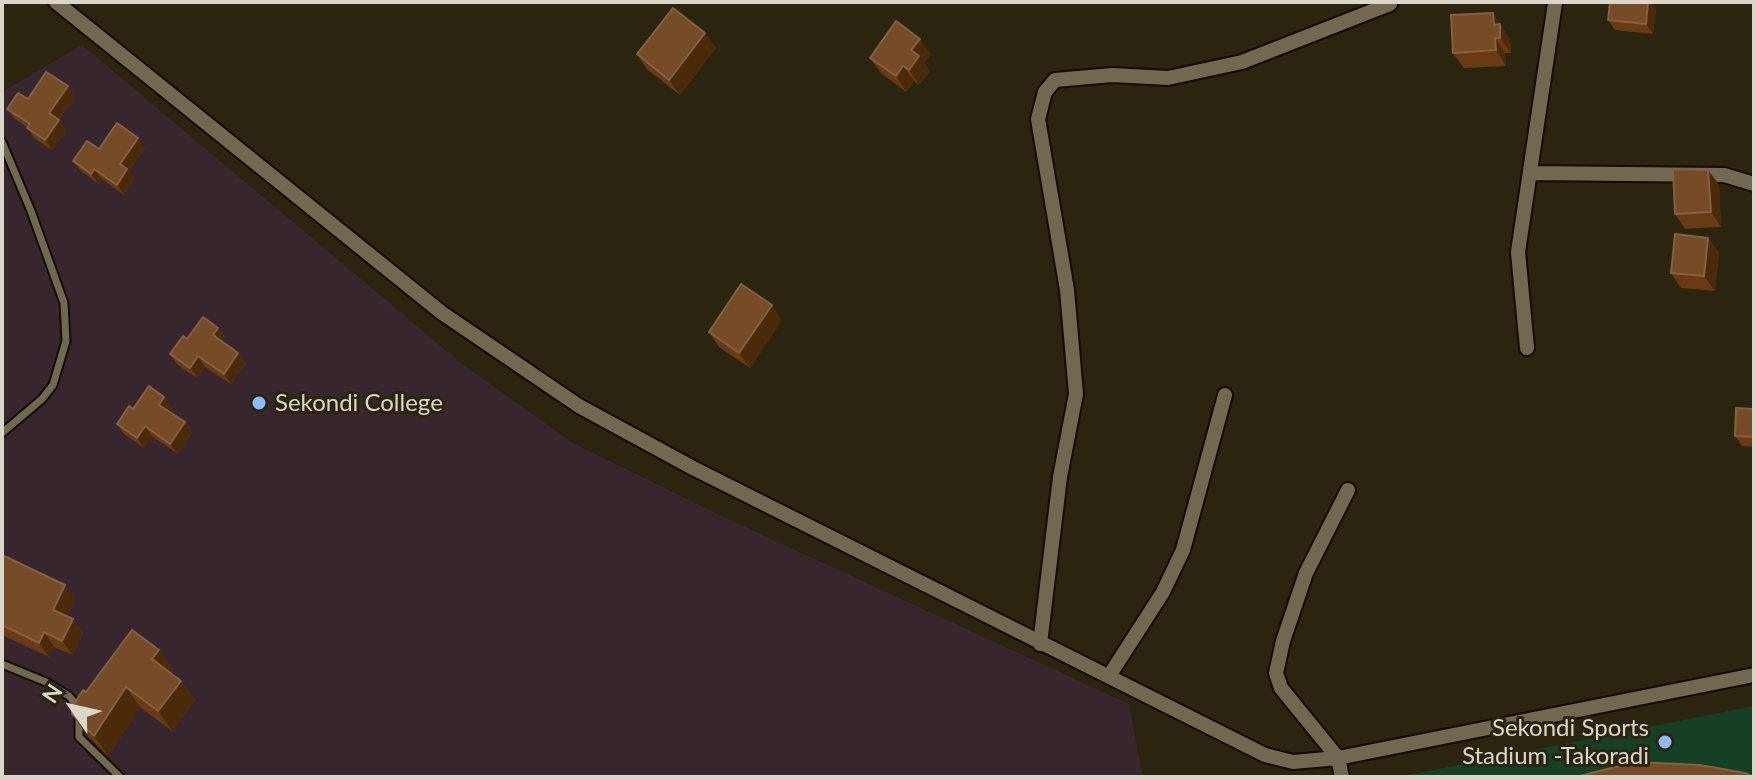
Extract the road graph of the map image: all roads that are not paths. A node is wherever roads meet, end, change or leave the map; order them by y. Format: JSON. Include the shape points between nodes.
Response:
{"nodes":[{"id":1,"x":56,"y":2,"type":"edge"},
{"id":2,"x":1555,"y":3,"type":"edge"},
{"id":3,"x":1390,"y":4,"type":"dead end"},
{"id":4,"x":2,"y":142,"type":"edge"},
{"id":5,"x":1530,"y":173,"type":"junction"},
{"id":6,"x":1754,"y":184,"type":"edge"},
{"id":7,"x":1527,"y":348,"type":"dead end"},
{"id":8,"x":1225,"y":395,"type":"dead end"},
{"id":9,"x":2,"y":433,"type":"edge"},
{"id":10,"x":1348,"y":490,"type":"dead end"},
{"id":11,"x":1040,"y":644,"type":"junction"},
{"id":12,"x":2,"y":664,"type":"edge"},
{"id":13,"x":1754,"y":675,"type":"edge"},
{"id":14,"x":1109,"y":676,"type":"junction"},
{"id":15,"x":1338,"y":758,"type":"junction"},
{"id":16,"x":120,"y":777,"type":"edge"},
{"id":17,"x":1342,"y":777,"type":"edge"}],
"edges":[{"from":1,"to":11,"type":"street","via":[[442,313],[579,406]]},
{"from":2,"to":5,"type":"street"},
{"from":3,"to":11,"type":"street","via":[[1242,62],[1168,78],[1055,80],[1045,92],[1038,119],[1067,290],[1076,394],[1060,477]]},
{"from":4,"to":9,"type":"lane","via":[[64,303],[66,341],[53,385]]},
{"from":5,"to":6,"type":"street","via":[[1724,175]]},
{"from":5,"to":7,"type":"street","via":[[1518,252]]},
{"from":8,"to":14,"type":"street","via":[[1183,550],[1163,592]]},
{"from":10,"to":15,"type":"street","via":[[1306,573],[1276,673],[1281,688]]},
{"from":11,"to":14,"type":"street"},
{"from":12,"to":16,"type":"lane","via":[[69,696],[79,708],[79,737]]},
{"from":13,"to":15,"type":"street"},
{"from":14,"to":15,"type":"street","via":[[1265,755],[1293,762]]},
{"from":15,"to":17,"type":"street"}]}
